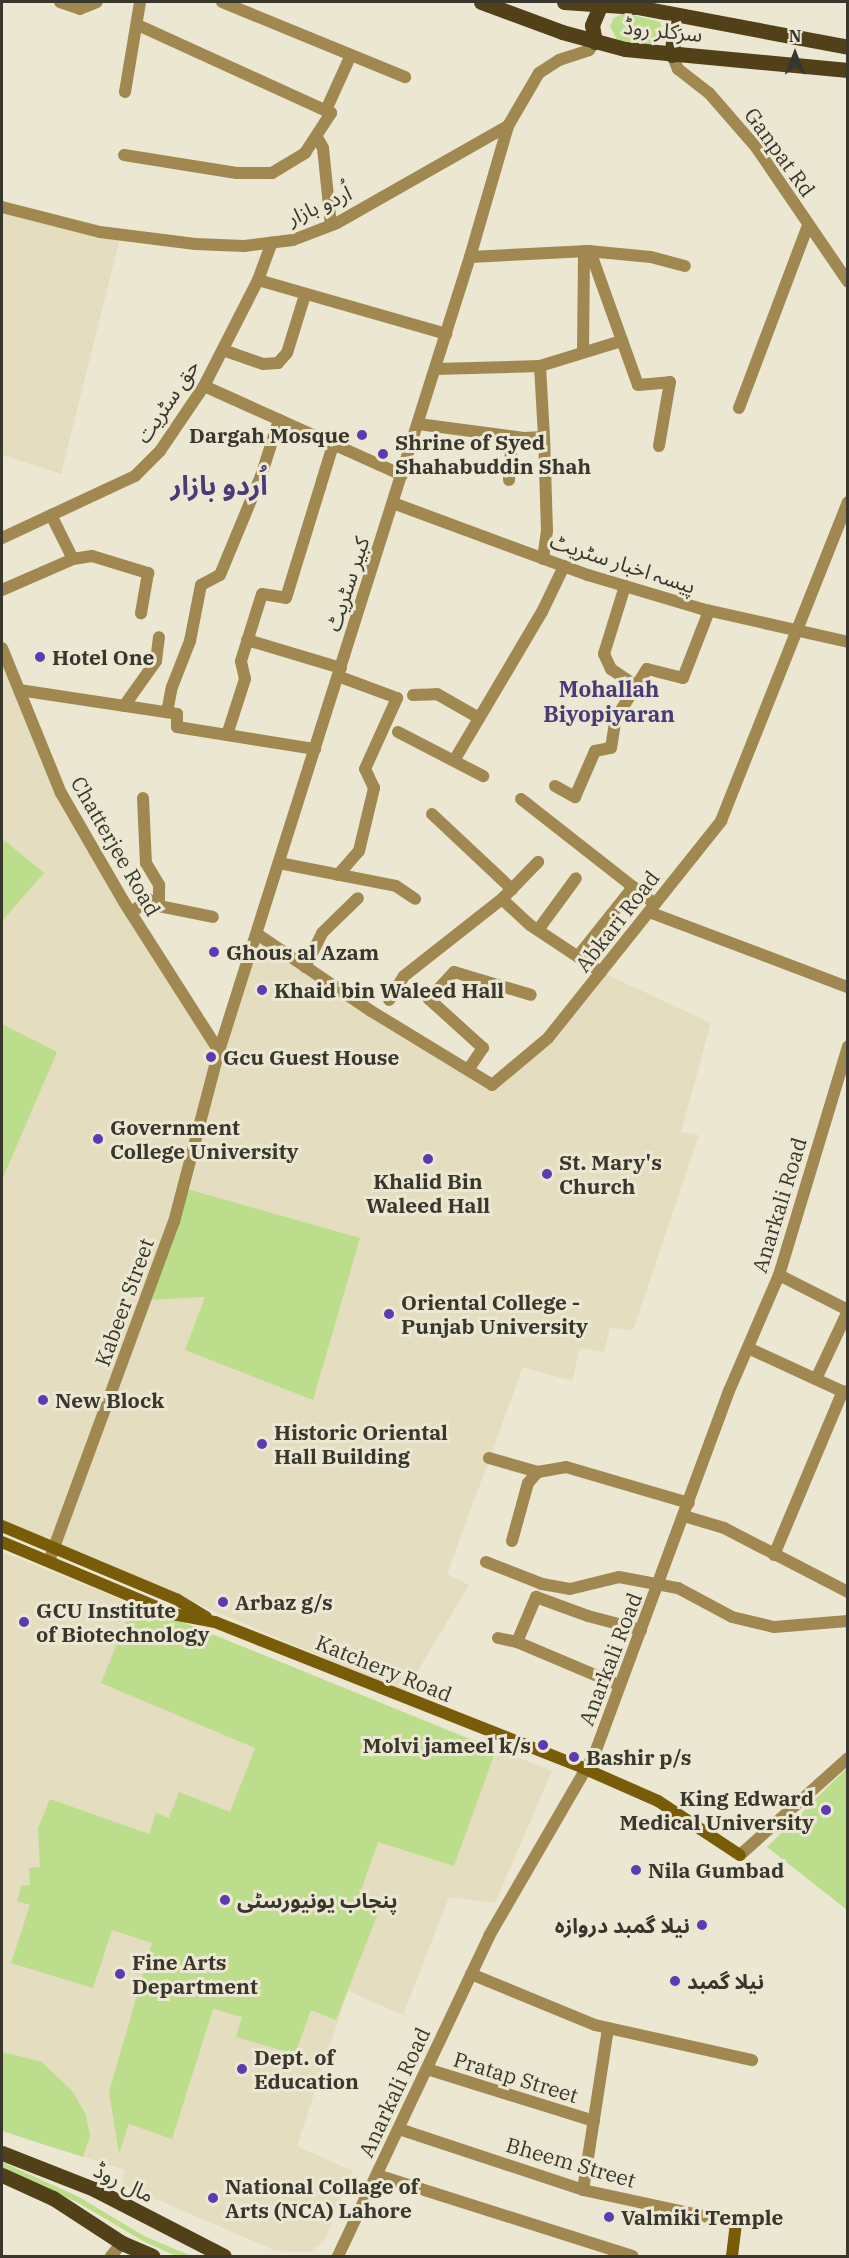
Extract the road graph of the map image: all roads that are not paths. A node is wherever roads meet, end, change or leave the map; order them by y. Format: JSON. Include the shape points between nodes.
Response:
{"nodes":[{"id":1,"x":60,"y":2,"type":"edge"},
{"id":2,"x":97,"y":2,"type":"edge"},
{"id":3,"x":140,"y":2,"type":"edge"},
{"id":4,"x":222,"y":2,"type":"edge"},
{"id":5,"x":482,"y":2,"type":"edge"},
{"id":6,"x":564,"y":2,"type":"edge"},
{"id":7,"x":591,"y":3,"type":"edge"},
{"id":8,"x":670,"y":14,"type":"junction"},
{"id":9,"x":138,"y":25,"type":"junction"},
{"id":10,"x":595,"y":42,"type":"junction"},
{"id":11,"x":848,"y":47,"type":"edge"},
{"id":12,"x":351,"y":55,"type":"junction"},
{"id":13,"x":672,"y":55,"type":"junction"},
{"id":14,"x":848,"y":70,"type":"edge"},
{"id":15,"x":405,"y":77,"type":"dead end"},
{"id":16,"x":125,"y":92,"type":"dead end"},
{"id":17,"x":326,"y":110,"type":"junction"},
{"id":18,"x":508,"y":126,"type":"junction"},
{"id":19,"x":318,"y":139,"type":"junction"},
{"id":20,"x":124,"y":155,"type":"dead end"},
{"id":21,"x":2,"y":207,"type":"edge"},
{"id":22,"x":331,"y":225,"type":"junction"},
{"id":23,"x":808,"y":225,"type":"junction"},
{"id":24,"x":272,"y":242,"type":"junction"},
{"id":25,"x":587,"y":251,"type":"junction"},
{"id":26,"x":471,"y":257,"type":"junction"},
{"id":27,"x":685,"y":266,"type":"dead end"},
{"id":28,"x":258,"y":280,"type":"junction"},
{"id":29,"x":848,"y":282,"type":"edge"},
{"id":30,"x":305,"y":295,"type":"junction"},
{"id":31,"x":446,"y":334,"type":"junction"},
{"id":32,"x":622,"y":341,"type":"junction"},
{"id":33,"x":223,"y":350,"type":"junction"},
{"id":34,"x":583,"y":352,"type":"junction"},
{"id":35,"x":540,"y":366,"type":"junction"},
{"id":36,"x":435,"y":369,"type":"junction"},
{"id":37,"x":204,"y":386,"type":"junction"},
{"id":38,"x":739,"y":408,"type":"dead end"},
{"id":39,"x":279,"y":420,"type":"junction"},
{"id":40,"x":418,"y":424,"type":"junction"},
{"id":41,"x":512,"y":437,"type":"junction"},
{"id":42,"x":544,"y":437,"type":"junction"},
{"id":43,"x":333,"y":445,"type":"junction"},
{"id":44,"x":659,"y":446,"type":"dead end"},
{"id":45,"x":402,"y":476,"type":"junction"},
{"id":46,"x":509,"y":480,"type":"dead end"},
{"id":47,"x":848,"y":502,"type":"edge"},
{"id":48,"x":393,"y":503,"type":"junction"},
{"id":49,"x":51,"y":515,"type":"junction"},
{"id":50,"x":2,"y":538,"type":"edge"},
{"id":51,"x":73,"y":559,"type":"junction"},
{"id":52,"x":543,"y":559,"type":"junction"},
{"id":53,"x":564,"y":566,"type":"junction"},
{"id":54,"x":625,"y":586,"type":"junction"},
{"id":55,"x":2,"y":590,"type":"edge"},
{"id":56,"x":709,"y":611,"type":"junction"},
{"id":57,"x":141,"y":613,"type":"dead end"},
{"id":58,"x":797,"y":630,"type":"junction"},
{"id":59,"x":159,"y":637,"type":"dead end"},
{"id":60,"x":247,"y":640,"type":"junction"},
{"id":61,"x":848,"y":642,"type":"edge"},
{"id":62,"x":2,"y":648,"type":"edge"},
{"id":63,"x":339,"y":672,"type":"junction"},
{"id":64,"x":635,"y":685,"type":"junction"},
{"id":65,"x":19,"y":690,"type":"junction"},
{"id":66,"x":413,"y":695,"type":"dead end"},
{"id":67,"x":124,"y":706,"type":"junction"},
{"id":68,"x":167,"y":712,"type":"junction"},
{"id":69,"x":479,"y":718,"type":"junction"},
{"id":70,"x":398,"y":732,"type":"dead end"},
{"id":71,"x":227,"y":735,"type":"junction"},
{"id":72,"x":315,"y":749,"type":"junction"},
{"id":73,"x":454,"y":759,"type":"junction"},
{"id":74,"x":483,"y":776,"type":"dead end"},
{"id":75,"x":555,"y":786,"type":"dead end"},
{"id":76,"x":143,"y":798,"type":"dead end"},
{"id":77,"x":521,"y":799,"type":"dead end"},
{"id":78,"x":432,"y":814,"type":"dead end"},
{"id":79,"x":538,"y":862,"type":"dead end"},
{"id":80,"x":279,"y":863,"type":"junction"},
{"id":81,"x":338,"y":875,"type":"junction"},
{"id":82,"x":576,"y":878,"type":"dead end"},
{"id":83,"x":633,"y":887,"type":"junction"},
{"id":84,"x":512,"y":889,"type":"junction"},
{"id":85,"x":358,"y":898,"type":"dead end"},
{"id":86,"x":415,"y":899,"type":"dead end"},
{"id":87,"x":502,"y":900,"type":"junction"},
{"id":88,"x":159,"y":906,"type":"junction"},
{"id":89,"x":652,"y":908,"type":"junction"},
{"id":90,"x":131,"y":913,"type":"junction"},
{"id":91,"x":213,"y":917,"type":"dead end"},
{"id":92,"x":538,"y":930,"type":"junction"},
{"id":93,"x":257,"y":934,"type":"junction"},
{"id":94,"x":579,"y":955,"type":"junction"},
{"id":95,"x":305,"y":967,"type":"junction"},
{"id":96,"x":601,"y":972,"type":"junction"},
{"id":97,"x":848,"y":987,"type":"edge"},
{"id":98,"x":531,"y":995,"type":"dead end"},
{"id":99,"x":389,"y":1000,"type":"dead end"},
{"id":100,"x":848,"y":1046,"type":"edge"},
{"id":101,"x":219,"y":1051,"type":"junction"},
{"id":102,"x":468,"y":1070,"type":"junction"},
{"id":103,"x":779,"y":1275,"type":"junction"},
{"id":104,"x":848,"y":1310,"type":"edge"},
{"id":105,"x":748,"y":1348,"type":"junction"},
{"id":106,"x":816,"y":1379,"type":"junction"},
{"id":107,"x":845,"y":1393,"type":"edge"},
{"id":108,"x":489,"y":1458,"type":"dead end"},
{"id":109,"x":538,"y":1472,"type":"junction"},
{"id":110,"x":689,"y":1503,"type":"junction"},
{"id":111,"x":684,"y":1516,"type":"junction"},
{"id":112,"x":2,"y":1526,"type":"edge"},
{"id":113,"x":512,"y":1541,"type":"dead end"},
{"id":114,"x":2,"y":1542,"type":"edge"},
{"id":115,"x":53,"y":1546,"type":"junction"},
{"id":116,"x":774,"y":1554,"type":"junction"},
{"id":117,"x":49,"y":1561,"type":"junction"},
{"id":118,"x":486,"y":1562,"type":"dead end"},
{"id":119,"x":660,"y":1585,"type":"junction"},
{"id":120,"x":848,"y":1592,"type":"edge"},
{"id":121,"x":848,"y":1621,"type":"edge"},
{"id":122,"x":215,"y":1622,"type":"junction"},
{"id":123,"x":641,"y":1630,"type":"junction"},
{"id":124,"x":498,"y":1638,"type":"dead end"},
{"id":125,"x":517,"y":1642,"type":"junction"},
{"id":126,"x":619,"y":1685,"type":"junction"},
{"id":127,"x":848,"y":1758,"type":"edge"},
{"id":128,"x":583,"y":1768,"type":"junction"},
{"id":129,"x":741,"y":1855,"type":"joint"},
{"id":130,"x":471,"y":1974,"type":"junction"},
{"id":131,"x":608,"y":2028,"type":"junction"},
{"id":132,"x":752,"y":2060,"type":"dead end"},
{"id":133,"x":427,"y":2069,"type":"junction"},
{"id":134,"x":594,"y":2121,"type":"junction"},
{"id":135,"x":399,"y":2128,"type":"junction"},
{"id":136,"x":2,"y":2153,"type":"edge"},
{"id":137,"x":2,"y":2175,"type":"edge"},
{"id":138,"x":376,"y":2175,"type":"junction"},
{"id":139,"x":583,"y":2190,"type":"junction"},
{"id":140,"x":736,"y":2223,"type":"joint"},
{"id":141,"x":122,"y":2243,"type":"junction"},
{"id":142,"x":111,"y":2256,"type":"edge"},
{"id":143,"x":152,"y":2256,"type":"edge"},
{"id":144,"x":224,"y":2256,"type":"edge"},
{"id":145,"x":338,"y":2256,"type":"edge"},
{"id":146,"x":632,"y":2256,"type":"edge"},
{"id":147,"x":732,"y":2256,"type":"edge"}],
"edges":[{"from":1,"to":2,"type":"street","via":[[80,9]]},
{"from":3,"to":9,"type":"street"},
{"from":4,"to":12,"type":"street"},
{"from":5,"to":10,"type":"main road","name":"سرکلر روڈ"},
{"from":6,"to":7,"type":"main road","name":"سرکلر روڈ"},
{"from":7,"to":8,"type":"main road","name":"سرکلر روڈ"},
{"from":7,"to":10,"type":"main road"},
{"from":8,"to":11,"type":"main road","name":"سرکلر روڈ"},
{"from":8,"to":13,"type":"main road","via":[[674,30]]},
{"from":9,"to":16,"type":"street"},
{"from":9,"to":17,"type":"street"},
{"from":10,"to":13,"type":"main road","name":"سرکلر روڈ"},
{"from":10,"to":18,"type":"street","via":[[589,50],[559,60],[539,73]]},
{"from":12,"to":15,"type":"street"},
{"from":12,"to":17,"type":"street"},
{"from":13,"to":14,"type":"main road","name":"سرکلر روڈ","via":[[763,59]]},
{"from":13,"to":23,"type":"street","name":"Ganpat Rd","via":[[678,69],[709,93],[742,130]]},
{"from":17,"to":19,"type":"street","via":[[331,113]]},
{"from":18,"to":22,"type":"street","name":"اُردو بازار"},
{"from":18,"to":26,"type":"street","name":"کبیر سٹریٹ"},
{"from":19,"to":20,"type":"street","via":[[305,153],[272,173],[237,173]]},
{"from":19,"to":22,"type":"street","via":[[323,148]]},
{"from":21,"to":24,"type":"street","name":"اُردو بازار","via":[[111,233],[195,244],[244,246]]},
{"from":22,"to":24,"type":"street","name":"اُردو بازار","via":[[293,240]]},
{"from":23,"to":29,"type":"street","name":"Ganpat Rd"},
{"from":23,"to":38,"type":"street"},
{"from":24,"to":28,"type":"street","name":"حق سٹریت"},
{"from":25,"to":26,"type":"street"},
{"from":25,"to":27,"type":"street","via":[[651,257]]},
{"from":25,"to":32,"type":"street"},
{"from":25,"to":34,"type":"street"},
{"from":26,"to":31,"type":"street","name":"کبیر سٹریٹ"},
{"from":28,"to":30,"type":"street"},
{"from":28,"to":33,"type":"street","name":"حق سٹریت"},
{"from":30,"to":31,"type":"street"},
{"from":30,"to":33,"type":"street","via":[[287,353],[278,363],[263,364]]},
{"from":31,"to":36,"type":"street","name":"کبیر سٹریٹ"},
{"from":32,"to":34,"type":"street"},
{"from":32,"to":44,"type":"street","via":[[638,385],[670,382]]},
{"from":33,"to":37,"type":"street","name":"حق سٹریت"},
{"from":34,"to":35,"type":"street"},
{"from":35,"to":36,"type":"street"},
{"from":35,"to":42,"type":"street"},
{"from":36,"to":40,"type":"street","name":"کبیر سٹریٹ"},
{"from":37,"to":39,"type":"street"},
{"from":37,"to":49,"type":"street","name":"حق سٹریت","via":[[160,452],[135,476]]},
{"from":39,"to":43,"type":"street"},
{"from":39,"to":68,"type":"street","via":[[261,476],[220,575],[201,585],[190,641]]},
{"from":40,"to":41,"type":"street"},
{"from":40,"to":45,"type":"street","name":"کبیر سٹریٹ"},
{"from":41,"to":42,"type":"street"},
{"from":41,"to":46,"type":"street"},
{"from":42,"to":52,"type":"street","via":[[547,531]]},
{"from":43,"to":45,"type":"street"},
{"from":43,"to":60,"type":"street","via":[[286,598],[262,594]]},
{"from":45,"to":48,"type":"street","name":"کبیر سٹریٹ"},
{"from":47,"to":58,"type":"street","name":"Abkari Road"},
{"from":48,"to":52,"type":"street","name":"پیسہ اخبار سٹریٹ"},
{"from":48,"to":63,"type":"street","name":"کبیر سٹریٹ"},
{"from":49,"to":50,"type":"street","name":"حق سٹریت"},
{"from":49,"to":51,"type":"street"},
{"from":51,"to":55,"type":"street"},
{"from":51,"to":57,"type":"street","via":[[92,556],[148,573]]},
{"from":52,"to":53,"type":"street","name":"پیسہ اخبار سٹریٹ"},
{"from":53,"to":54,"type":"street","name":"پیسہ اخبار سٹریٹ"},
{"from":53,"to":69,"type":"street","via":[[542,612]]},
{"from":54,"to":56,"type":"street","name":"پیسہ اخبار سٹریٹ"},
{"from":54,"to":64,"type":"street","via":[[604,654],[610,669]]},
{"from":56,"to":58,"type":"street","name":"پیسہ اخبار سٹریٹ"},
{"from":56,"to":64,"type":"street","via":[[683,678],[647,669]]},
{"from":58,"to":61,"type":"street","name":"پیسہ اخبار سٹریٹ"},
{"from":58,"to":89,"type":"street","name":"Abkari Road","via":[[721,821]]},
{"from":59,"to":67,"type":"street","via":[[156,661]]},
{"from":60,"to":63,"type":"street"},
{"from":60,"to":71,"type":"street","via":[[241,661],[245,679]]},
{"from":62,"to":65,"type":"street","name":"Chatterjee Road"},
{"from":63,"to":72,"type":"street","name":"کبیر سٹریٹ"},
{"from":63,"to":81,"type":"street","via":[[397,698],[365,769],[374,788],[358,851]]},
{"from":64,"to":75,"type":"street","via":[[616,718],[611,748],[595,751],[575,797]]},
{"from":65,"to":67,"type":"street"},
{"from":65,"to":90,"type":"street","name":"Chatterjee Road","via":[[61,793]]},
{"from":66,"to":69,"type":"street","via":[[437,694]]},
{"from":67,"to":68,"type":"street"},
{"from":68,"to":71,"type":"street","via":[[177,714],[177,727]]},
{"from":69,"to":73,"type":"street"},
{"from":70,"to":73,"type":"street"},
{"from":71,"to":72,"type":"street"},
{"from":72,"to":80,"type":"street","name":"کبیر سٹریٹ"},
{"from":73,"to":74,"type":"street"},
{"from":76,"to":88,"type":"street","via":[[146,863],[159,885]]},
{"from":77,"to":83,"type":"street"},
{"from":78,"to":84,"type":"street"},
{"from":79,"to":84,"type":"street"},
{"from":80,"to":81,"type":"street"},
{"from":80,"to":93,"type":"street","name":"کبیر سٹریٹ"},
{"from":81,"to":86,"type":"street","via":[[396,886]]},
{"from":82,"to":92,"type":"street"},
{"from":83,"to":89,"type":"street"},
{"from":83,"to":94,"type":"street"},
{"from":84,"to":87,"type":"street"},
{"from":85,"to":95,"type":"street","via":[[322,933]]},
{"from":87,"to":92,"type":"street"},
{"from":87,"to":99,"type":"street","via":[[404,976]]},
{"from":88,"to":90,"type":"street","via":[[148,899]]},
{"from":88,"to":91,"type":"street"},
{"from":89,"to":96,"type":"street","name":"Abkari Road"},
{"from":89,"to":97,"type":"street"},
{"from":90,"to":101,"type":"street","name":"Chatterjee Road"},
{"from":92,"to":94,"type":"street"},
{"from":93,"to":95,"type":"street","name":"Abkari Road"},
{"from":93,"to":101,"type":"street","name":"کبیر سٹریٹ"},
{"from":94,"to":96,"type":"street"},
{"from":95,"to":102,"type":"street","name":"Abkari Road"},
{"from":96,"to":102,"type":"street","name":"Abkari Road","via":[[549,1038],[492,1085]]},
{"from":98,"to":102,"type":"street","via":[[454,972],[429,999],[483,1048]]},
{"from":100,"to":103,"type":"street","name":"Anarkali Road"},
{"from":101,"to":115,"type":"street","name":"Kabeer Street","via":[[174,1222]]},
{"from":103,"to":104,"type":"street"},
{"from":103,"to":105,"type":"street","name":"Anarkali Road"},
{"from":104,"to":106,"type":"street"},
{"from":105,"to":106,"type":"street"},
{"from":105,"to":110,"type":"street","name":"Anarkali Road"},
{"from":106,"to":107,"type":"street"},
{"from":107,"to":116,"type":"street"},
{"from":108,"to":109,"type":"street"},
{"from":109,"to":110,"type":"street","via":[[566,1467]]},
{"from":109,"to":113,"type":"street","via":[[528,1483]]},
{"from":110,"to":111,"type":"street","name":"Anarkali Road"},
{"from":111,"to":116,"type":"street","via":[[724,1528]]},
{"from":111,"to":119,"type":"street","name":"Anarkali Road"},
{"from":112,"to":115,"type":"main road"},
{"from":114,"to":117,"type":"main road","name":"Katchery Road"},
{"from":115,"to":117,"type":"street","name":"Kabeer Street"},
{"from":115,"to":122,"type":"main road","via":[[176,1599]]},
{"from":116,"to":120,"type":"street"},
{"from":117,"to":122,"type":"main road","name":"Katchery Road","via":[[173,1614]]},
{"from":118,"to":119,"type":"street","via":[[542,1584],[570,1589],[619,1577]]},
{"from":119,"to":121,"type":"street","via":[[678,1588],[732,1617],[774,1627]]},
{"from":119,"to":123,"type":"street","name":"Anarkali Road"},
{"from":122,"to":128,"type":"main road","name":"Katchery Road"},
{"from":123,"to":125,"type":"street","via":[[536,1597]]},
{"from":123,"to":126,"type":"street","name":"Anarkali Road"},
{"from":124,"to":125,"type":"street"},
{"from":125,"to":126,"type":"street"},
{"from":126,"to":128,"type":"street","name":"Anarkali Road","via":[[595,1753]]},
{"from":127,"to":129,"type":"street"},
{"from":128,"to":129,"type":"main road","name":"Katchery Road","via":[[658,1801]]},
{"from":128,"to":130,"type":"street","name":"Anarkali Road"},
{"from":130,"to":131,"type":"street"},
{"from":130,"to":133,"type":"street","name":"Anarkali Road"},
{"from":131,"to":132,"type":"street"},
{"from":131,"to":134,"type":"street"},
{"from":133,"to":134,"type":"street","name":"Pratap Street"},
{"from":133,"to":135,"type":"street","name":"Anarkali Road"},
{"from":134,"to":139,"type":"street"},
{"from":135,"to":138,"type":"street","name":"Anarkali Road"},
{"from":135,"to":139,"type":"street","name":"Bheem Street"},
{"from":136,"to":144,"type":"main road","name":"مال روڈ","via":[[94,2189]]},
{"from":137,"to":141,"type":"main road","via":[[53,2198]]},
{"from":138,"to":145,"type":"street","name":"Anarkali Road"},
{"from":138,"to":146,"type":"street"},
{"from":139,"to":140,"type":"street","name":"Bheem Street"},
{"from":140,"to":147,"type":"main road"},
{"from":141,"to":142,"type":"street"},
{"from":141,"to":143,"type":"main road"}]}
